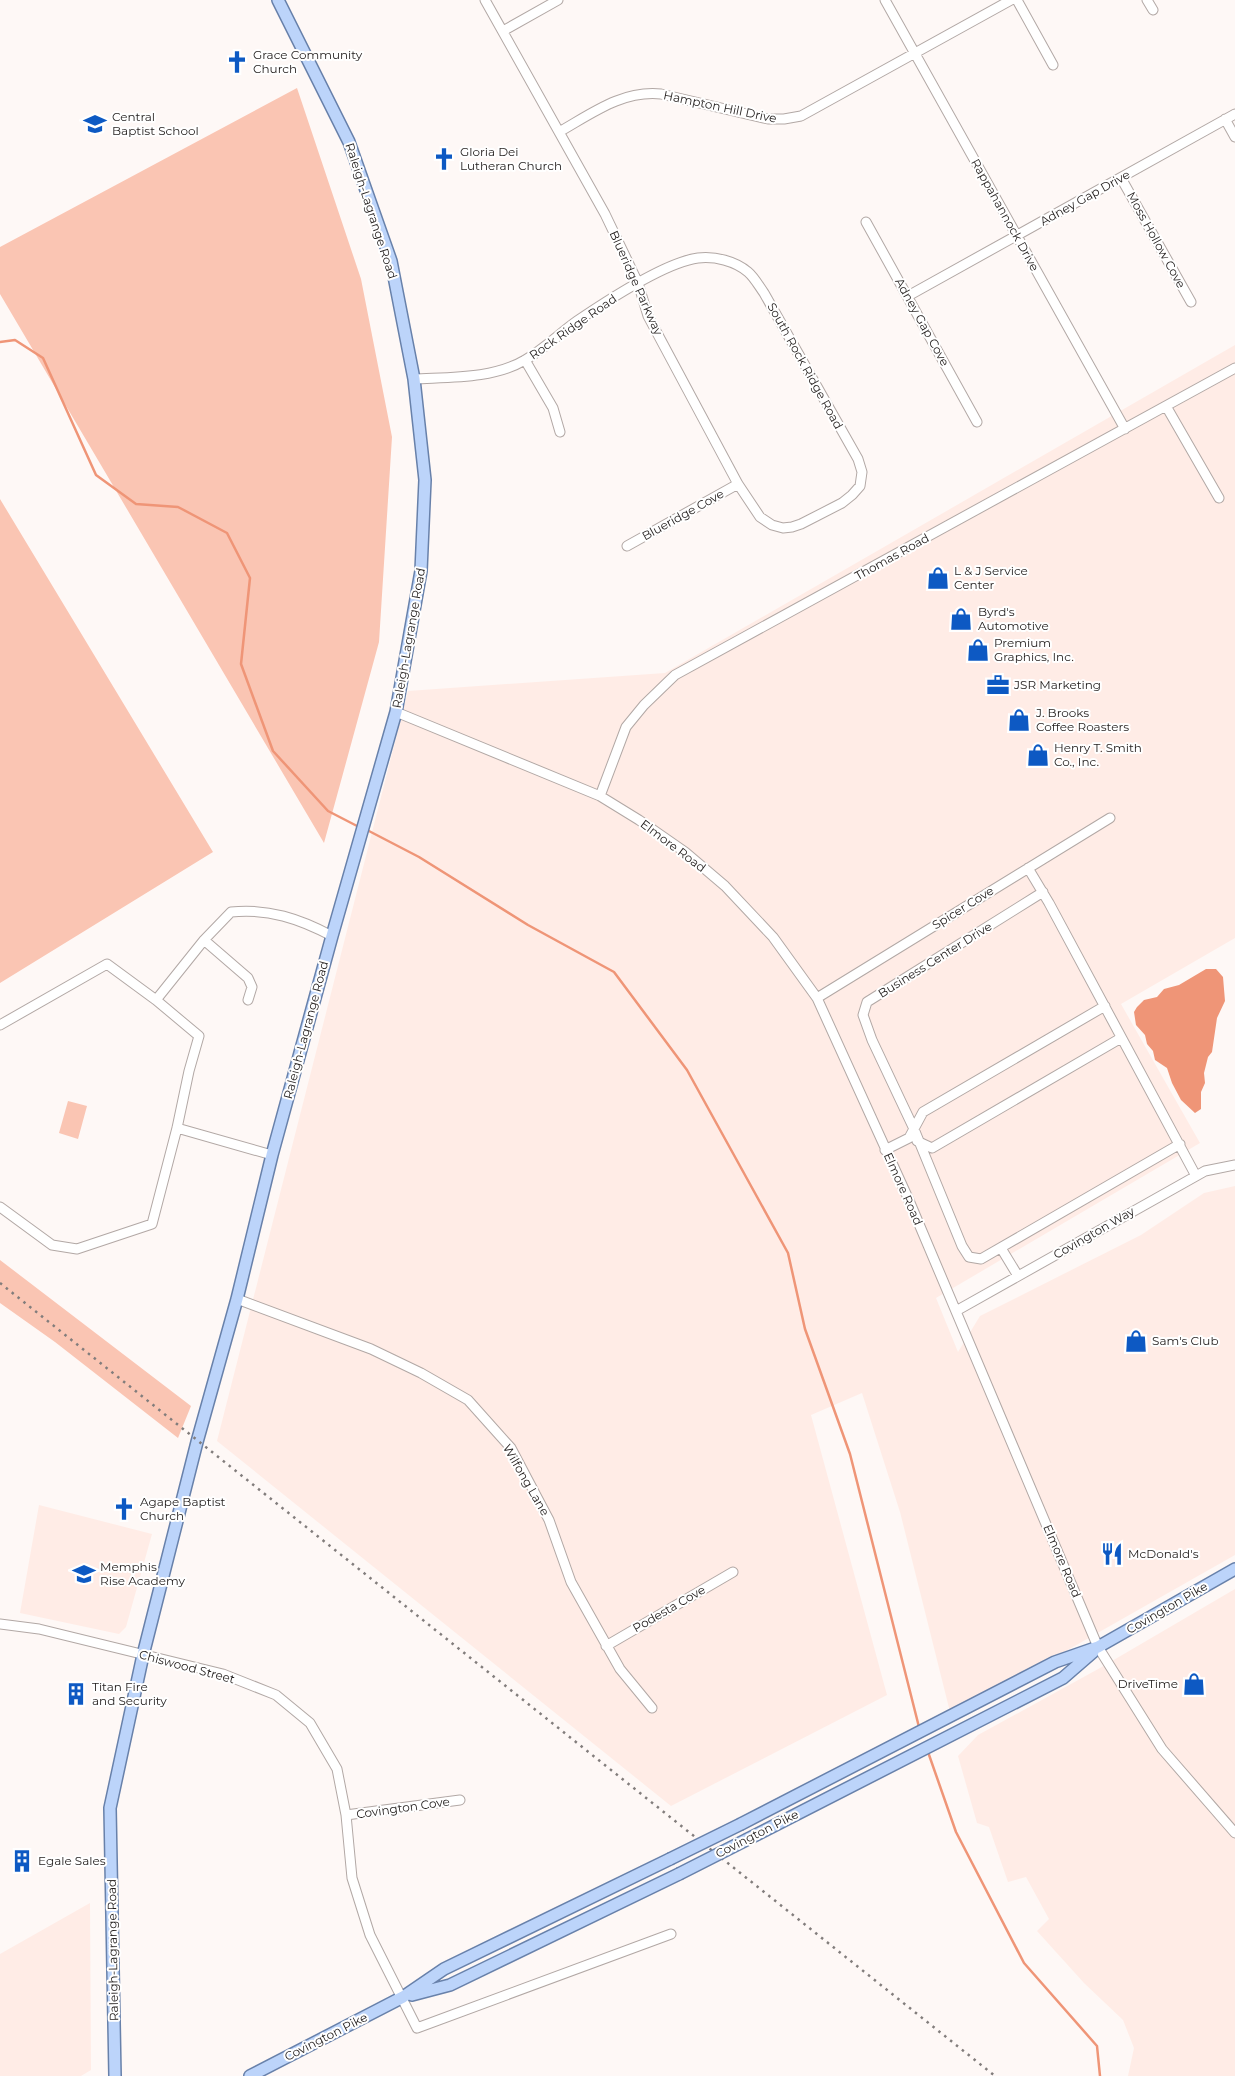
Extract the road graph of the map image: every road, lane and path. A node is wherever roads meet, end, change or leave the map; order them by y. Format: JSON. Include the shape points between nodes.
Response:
{"nodes":[{"id":1,"x":278,"y":0,"type":"edge"},
{"id":2,"x":485,"y":0,"type":"edge"},
{"id":3,"x":558,"y":0,"type":"edge"},
{"id":4,"x":885,"y":0,"type":"edge"},
{"id":5,"x":1011,"y":0,"type":"edge"},
{"id":6,"x":1017,"y":0,"type":"edge"},
{"id":7,"x":1147,"y":0,"type":"edge"},
{"id":8,"x":1153,"y":10,"type":"dead end"},
{"id":9,"x":503,"y":31,"type":"junction"},
{"id":10,"x":915,"y":53,"type":"junction"},
{"id":11,"x":1053,"y":65,"type":"dead end"},
{"id":12,"x":1235,"y":114,"type":"edge"},
{"id":13,"x":1225,"y":119,"type":"junction"},
{"id":14,"x":559,"y":132,"type":"junction"},
{"id":15,"x":1235,"y":137,"type":"edge"},
{"id":16,"x":1121,"y":178,"type":"junction"},
{"id":17,"x":866,"y":222,"type":"dead end"},
{"id":18,"x":1017,"y":236,"type":"junction"},
{"id":19,"x":726,"y":260,"type":"joint"},
{"id":20,"x":638,"y":283,"type":"junction"},
{"id":21,"x":908,"y":296,"type":"junction"},
{"id":22,"x":1191,"y":302,"type":"dead end"},
{"id":23,"x":525,"y":360,"type":"junction"},
{"id":24,"x":1235,"y":368,"type":"edge"},
{"id":25,"x":414,"y":379,"type":"junction"},
{"id":26,"x":1166,"y":406,"type":"junction"},
{"id":27,"x":977,"y":422,"type":"dead end"},
{"id":28,"x":1125,"y":429,"type":"junction"},
{"id":29,"x":560,"y":432,"type":"dead end"},
{"id":30,"x":738,"y":484,"type":"junction"},
{"id":31,"x":860,"y":486,"type":"joint"},
{"id":32,"x":1220,"y":498,"type":"dead end"},
{"id":33,"x":627,"y":546,"type":"dead end"},
{"id":34,"x":396,"y":712,"type":"junction"},
{"id":35,"x":600,"y":796,"type":"junction"},
{"id":36,"x":1110,"y":818,"type":"dead end"},
{"id":37,"x":1028,"y":868,"type":"junction"},
{"id":38,"x":1043,"y":892,"type":"junction"},
{"id":39,"x":332,"y":936,"type":"junction"},
{"id":40,"x":204,"y":940,"type":"junction"},
{"id":41,"x":817,"y":998,"type":"junction"},
{"id":42,"x":156,"y":1000,"type":"junction"},
{"id":43,"x":248,"y":1000,"type":"dead end"},
{"id":44,"x":1105,"y":1006,"type":"junction"},
{"id":45,"x":0,"y":1025,"type":"edge"},
{"id":46,"x":1121,"y":1038,"type":"junction"},
{"id":47,"x":178,"y":1128,"type":"junction"},
{"id":48,"x":912,"y":1134,"type":"junction"},
{"id":49,"x":919,"y":1142,"type":"junction"},
{"id":50,"x":1180,"y":1144,"type":"junction"},
{"id":51,"x":885,"y":1150,"type":"junction"},
{"id":52,"x":272,"y":1155,"type":"junction"},
{"id":53,"x":1235,"y":1165,"type":"edge"},
{"id":54,"x":1196,"y":1176,"type":"junction"},
{"id":55,"x":0,"y":1208,"type":"edge"},
{"id":56,"x":1001,"y":1248,"type":"junction"},
{"id":57,"x":1018,"y":1276,"type":"junction"},
{"id":58,"x":237,"y":1299,"type":"junction"},
{"id":59,"x":956,"y":1312,"type":"junction"},
{"id":60,"x":1235,"y":1569,"type":"edge"},
{"id":61,"x":732,"y":1572,"type":"dead end"},
{"id":62,"x":0,"y":1624,"type":"edge"},
{"id":63,"x":606,"y":1646,"type":"junction"},
{"id":64,"x":1098,"y":1647,"type":"junction"},
{"id":65,"x":142,"y":1655,"type":"junction"},
{"id":66,"x":652,"y":1708,"type":"dead end"},
{"id":67,"x":460,"y":1800,"type":"dead end"},
{"id":68,"x":346,"y":1815,"type":"junction"},
{"id":69,"x":1235,"y":1833,"type":"edge"},
{"id":70,"x":672,"y":1934,"type":"dead end"},
{"id":71,"x":403,"y":1997,"type":"junction"},
{"id":72,"x":115,"y":2076,"type":"edge"},
{"id":73,"x":250,"y":2076,"type":"edge"}],
"edges":[{"from":1,"to":25,"type":"main road","name":"Raleigh-Lagrange Road","via":[[349,142],[390,260]]},
{"from":2,"to":9,"type":"street","name":"Blueridge Parkway"},
{"from":3,"to":9,"type":"street"},
{"from":4,"to":10,"type":"street","name":"Rappahannock Drive"},
{"from":5,"to":10,"type":"street","name":"Hampton Hill Drive"},
{"from":6,"to":11,"type":"street"},
{"from":7,"to":8,"type":"street"},
{"from":9,"to":14,"type":"street","name":"Blueridge Parkway"},
{"from":10,"to":14,"type":"street","name":"Hampton Hill Drive","via":[[797,117],[768,119],[646,93],[621,98]]},
{"from":10,"to":18,"type":"street","name":"Rappahannock Drive"},
{"from":12,"to":13,"type":"street","name":"Adney Gap Drive"},
{"from":13,"to":15,"type":"street"},
{"from":13,"to":16,"type":"street","name":"Adney Gap Drive"},
{"from":14,"to":20,"type":"street","name":"Blueridge Parkway","via":[[617,237]]},
{"from":16,"to":18,"type":"street","name":"Adney Gap Drive"},
{"from":16,"to":22,"type":"street","name":"Moss Hollow Cove"},
{"from":17,"to":21,"type":"street","name":"Adney Gap Cove"},
{"from":18,"to":21,"type":"street","name":"Adney Gap Drive"},
{"from":18,"to":28,"type":"street","name":"Rappahannock Drive"},
{"from":19,"to":20,"type":"street","name":"Rock Ridge Road","via":[[696,258]]},
{"from":19,"to":31,"type":"street","name":"South Rock Ridge Road","via":[[748,272],[764,293],[858,459],[862,472]]},
{"from":20,"to":23,"type":"street","name":"Rock Ridge Road","via":[[577,321]]},
{"from":20,"to":30,"type":"street","name":"Blueridge Parkway","via":[[648,316]]},
{"from":21,"to":27,"type":"street","name":"Adney Gap Cove"},
{"from":23,"to":25,"type":"street","name":"Rock Ridge Road","via":[[498,371]]},
{"from":23,"to":29,"type":"street","via":[[553,408]]},
{"from":24,"to":26,"type":"street","name":"Thomas Road"},
{"from":25,"to":34,"type":"main road","name":"Raleigh-Lagrange Road","via":[[425,480],[421,571]]},
{"from":26,"to":28,"type":"street","name":"Thomas Road"},
{"from":26,"to":32,"type":"street"},
{"from":28,"to":35,"type":"street","name":"Thomas Road","via":[[675,675],[626,727]]},
{"from":30,"to":31,"type":"street","name":"Blueridge Parkway","via":[[760,517],[783,528],[801,524],[842,503]]},
{"from":30,"to":33,"type":"street","name":"Blueridge Cove"},
{"from":34,"to":35,"type":"street","name":"Elmore Road"},
{"from":34,"to":39,"type":"main road","name":"Raleigh-Lagrange Road"},
{"from":35,"to":41,"type":"street","name":"Elmore Road","via":[[685,852],[725,886],[774,938]]},
{"from":36,"to":37,"type":"street","name":"Spicer Cove"},
{"from":37,"to":38,"type":"street"},
{"from":37,"to":41,"type":"street","name":"Spicer Cove"},
{"from":38,"to":44,"type":"street"},
{"from":38,"to":48,"type":"street","name":"Business Center Drive","via":[[867,1002],[863,1015]]},
{"from":39,"to":40,"type":"street","via":[[297,920],[269,912],[244,910],[231,912]]},
{"from":39,"to":52,"type":"main road","name":"Raleigh-Lagrange Road"},
{"from":40,"to":42,"type":"street"},
{"from":40,"to":43,"type":"street","via":[[248,978],[252,987]]},
{"from":41,"to":51,"type":"street","name":"Elmore Road"},
{"from":42,"to":45,"type":"street","via":[[107,964]]},
{"from":42,"to":47,"type":"street","via":[[199,1036]]},
{"from":44,"to":46,"type":"street"},
{"from":44,"to":48,"type":"street","via":[[923,1112]]},
{"from":46,"to":49,"type":"street","via":[[932,1148]]},
{"from":46,"to":50,"type":"street"},
{"from":47,"to":52,"type":"street"},
{"from":47,"to":55,"type":"street","via":[[152,1224],[77,1249],[52,1245]]},
{"from":48,"to":49,"type":"street"},
{"from":48,"to":51,"type":"street"},
{"from":49,"to":56,"type":"street","via":[[969,1256],[981,1259]]},
{"from":50,"to":54,"type":"street"},
{"from":50,"to":56,"type":"street"},
{"from":51,"to":59,"type":"street","name":"Elmore Road"},
{"from":52,"to":58,"type":"main road","name":"Raleigh-Lagrange Road"},
{"from":53,"to":54,"type":"street","name":"Covington Way","via":[[1205,1170]]},
{"from":54,"to":57,"type":"street","name":"Covington Way"},
{"from":56,"to":57,"type":"street"},
{"from":57,"to":59,"type":"street","name":"Covington Way"},
{"from":58,"to":63,"type":"street","name":"Wilfong Lane","via":[[371,1348],[468,1400],[511,1448],[549,1520],[571,1582]]},
{"from":58,"to":65,"type":"main road","name":"Raleigh-Lagrange Road"},
{"from":59,"to":64,"type":"street","name":"Elmore Road"},
{"from":60,"to":64,"type":"main road","name":"Covington Pike"},
{"from":61,"to":63,"type":"street","name":"Podesta Cove"},
{"from":62,"to":65,"type":"street","name":"Chiswood Street","via":[[39,1629]]},
{"from":63,"to":66,"type":"street","name":"Wilfong Lane"},
{"from":64,"to":69,"type":"street","name":"Elmore Road","via":[[1162,1749]]},
{"from":64,"to":71,"type":"main road","name":"Covington Pike","bridge":true,"via":[[1055,1662],[741,1824],[444,1969]]},
{"from":64,"to":71,"type":"main road","name":"Covington Pike","bridge":true,"via":[[1063,1678],[679,1874],[450,1985]]},
{"from":65,"to":68,"type":"street","name":"Chiswood Street","via":[[223,1674],[276,1695],[310,1723],[337,1769]]},
{"from":65,"to":72,"type":"main road","name":"Raleigh-Lagrange Road","via":[[110,1808]]},
{"from":67,"to":68,"type":"street","name":"Covington Cove"},
{"from":68,"to":71,"type":"street","name":"Chiswood Street","via":[[352,1878],[370,1935]]},
{"from":70,"to":71,"type":"street","name":"Chiswood Street","via":[[417,2028]]},
{"from":71,"to":73,"type":"main road","name":"Covington Pike"}]}
